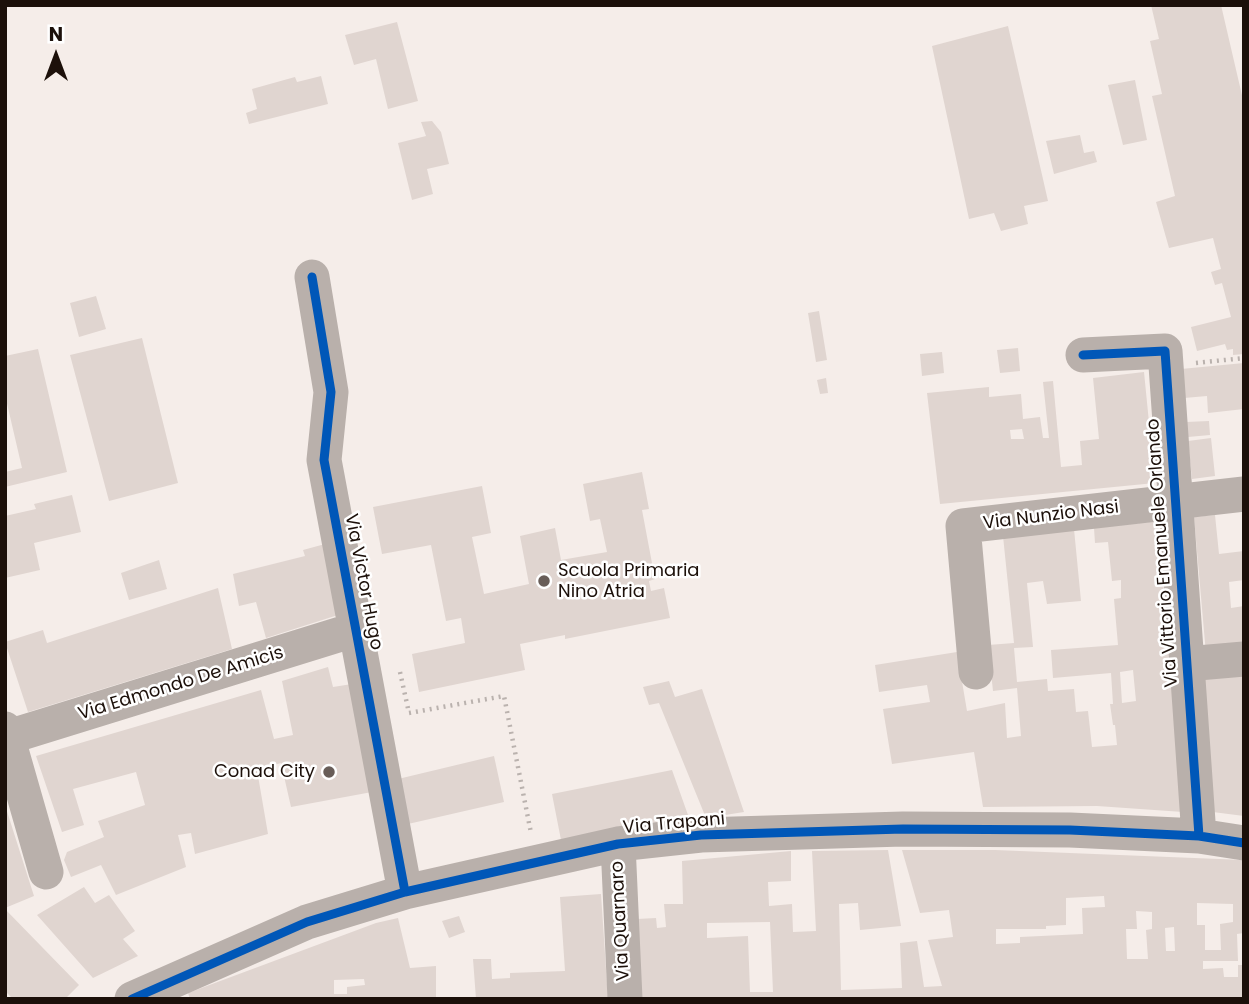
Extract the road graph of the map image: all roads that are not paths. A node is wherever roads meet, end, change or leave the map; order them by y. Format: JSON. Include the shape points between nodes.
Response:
{"nodes":[{"id":1,"x":312,"y":277,"type":"dead end"},
{"id":2,"x":1083,"y":355,"type":"dead end"},
{"id":3,"x":1244,"y":494,"type":"edge"},
{"id":4,"x":1175,"y":501,"type":"junction"},
{"id":5,"x":357,"y":629,"type":"junction"},
{"id":6,"x":1244,"y":659,"type":"edge"},
{"id":7,"x":1186,"y":664,"type":"junction"},
{"id":8,"x":976,"y":672,"type":"dead end"},
{"id":9,"x":6,"y":735,"type":"edge"},
{"id":10,"x":1199,"y":836,"type":"junction"},
{"id":11,"x":1244,"y":843,"type":"edge"},
{"id":12,"x":618,"y":844,"type":"junction"},
{"id":13,"x":46,"y":872,"type":"dead end"},
{"id":14,"x":405,"y":892,"type":"junction"},
{"id":15,"x":149,"y":995,"type":"edge"},
{"id":16,"x":625,"y":999,"type":"edge"}],
"edges":[{"from":1,"to":5,"type":"street","name":"Via Victor Hugo","via":[[331,392],[324,460]]},
{"from":2,"to":4,"type":"street","name":"Via Vittorio Emanuele Orlando","via":[[1165,351]]},
{"from":3,"to":4,"type":"street","name":"Via Nunzio Nasi"},
{"from":4,"to":7,"type":"street","name":"Via Vittorio Emanuele Orlando"},
{"from":4,"to":8,"type":"street","name":"Via Nunzio Nasi","via":[[963,526]]},
{"from":5,"to":9,"type":"street","name":"Via Edmondo De Amicis"},
{"from":5,"to":14,"type":"street","name":"Via Victor Hugo"},
{"from":6,"to":7,"type":"street"},
{"from":7,"to":10,"type":"street","name":"Via Vittorio Emanuele Orlando"},
{"from":9,"to":13,"type":"street"},
{"from":10,"to":11,"type":"street","name":"Via Trapani"},
{"from":10,"to":12,"type":"street","name":"Via Trapani","via":[[904,829],[701,835]]},
{"from":12,"to":14,"type":"street","name":"Via Trapani"},
{"from":12,"to":16,"type":"street","name":"Via Quarnaro"},
{"from":14,"to":15,"type":"street","name":"Via Trapani","via":[[307,922]]}]}
